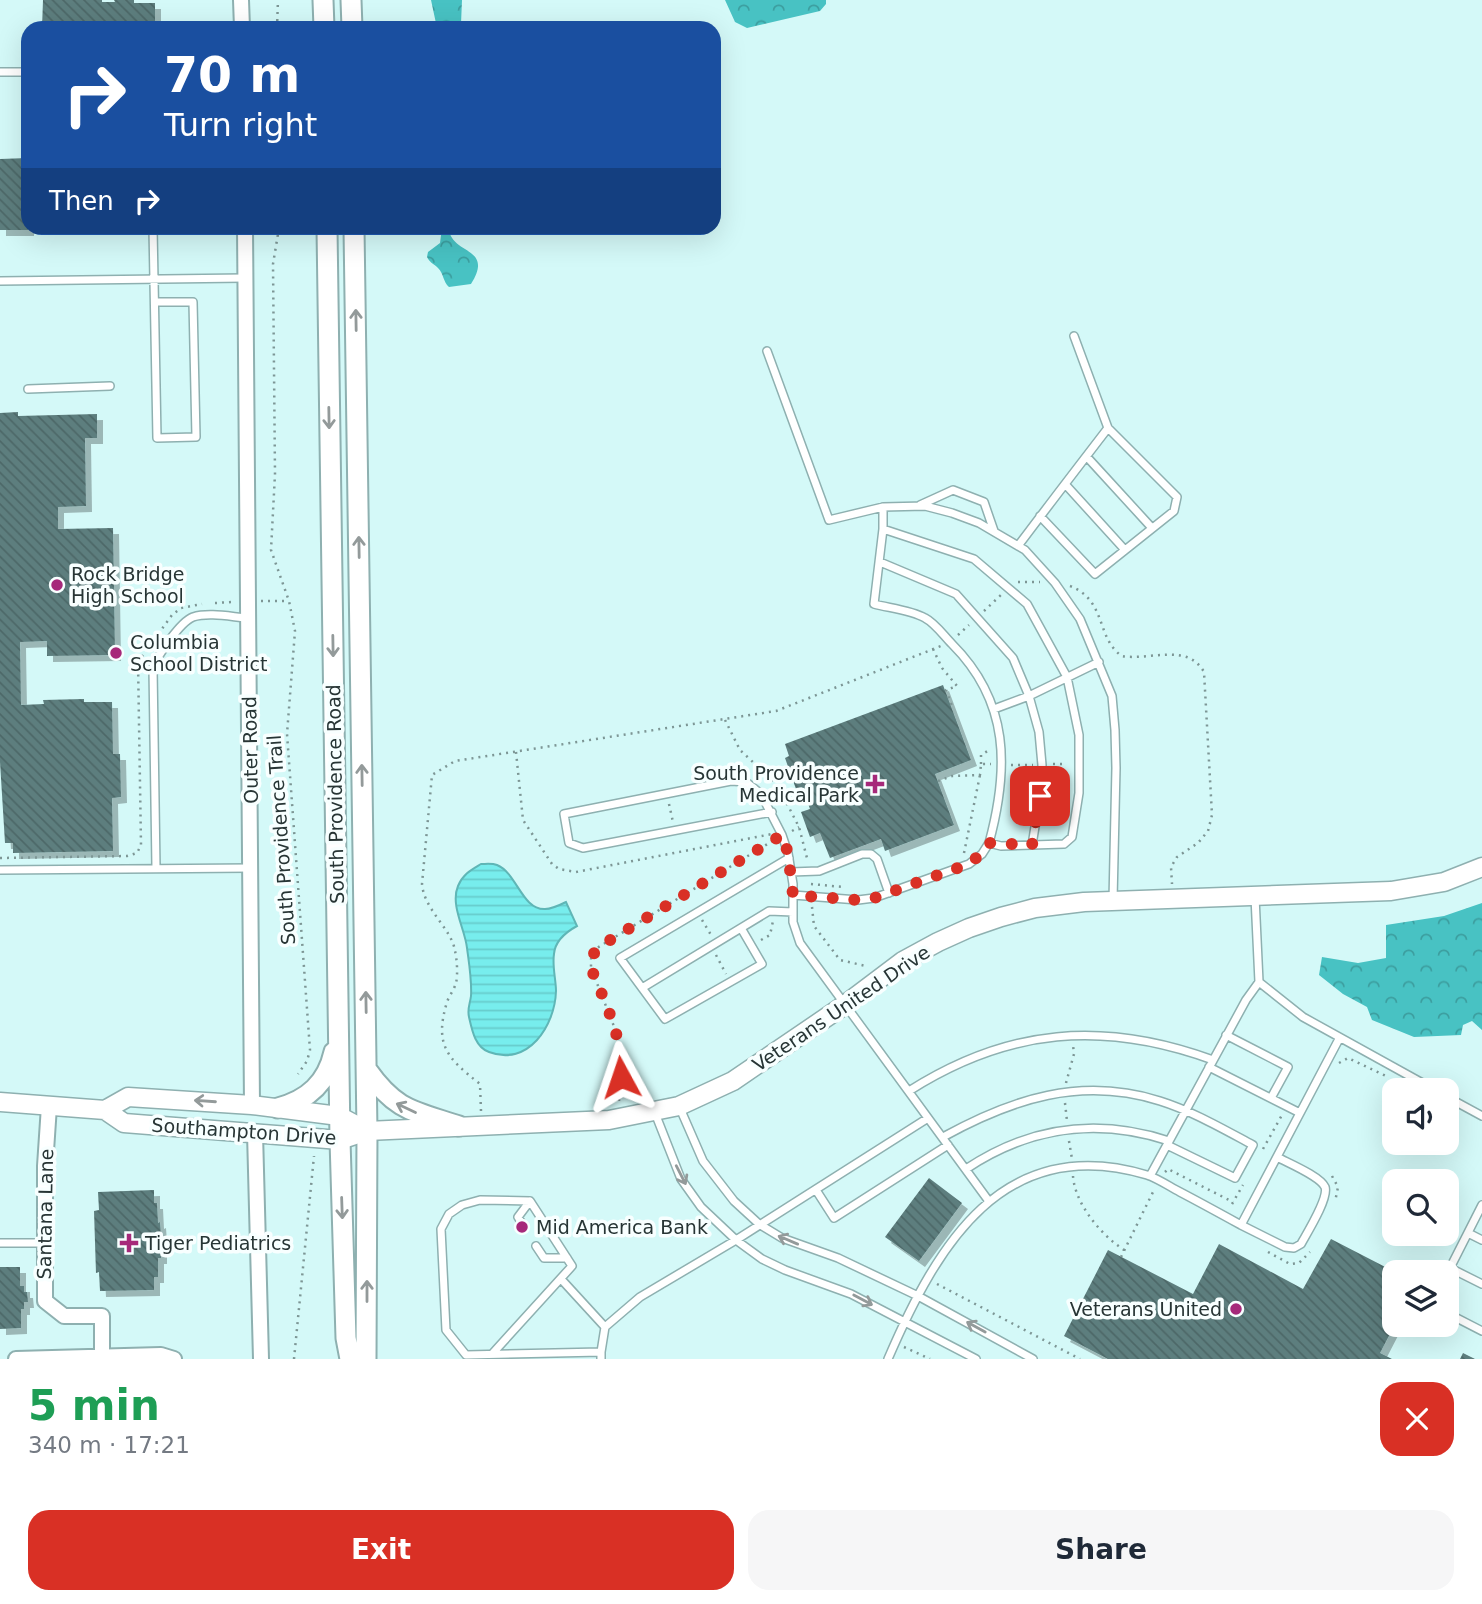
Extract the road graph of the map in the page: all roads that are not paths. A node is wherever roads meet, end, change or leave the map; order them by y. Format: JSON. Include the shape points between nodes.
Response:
{"nodes":[{"id":1,"x":241,"y":0,"type":"edge"},
{"id":2,"x":323,"y":0,"type":"edge"},
{"id":3,"x":351,"y":0,"type":"edge"},
{"id":4,"x":242,"y":21,"type":"edge"},
{"id":5,"x":324,"y":21,"type":"edge"},
{"id":6,"x":352,"y":21,"type":"edge"},
{"id":7,"x":0,"y":72,"type":"edge"},
{"id":8,"x":21,"y":72,"type":"edge"},
{"id":9,"x":153,"y":235,"type":"edge"},
{"id":10,"x":245,"y":235,"type":"edge"},
{"id":11,"x":327,"y":235,"type":"edge"},
{"id":12,"x":355,"y":235,"type":"edge"},
{"id":13,"x":245,"y":278,"type":"junction"},
{"id":14,"x":155,"y":279,"type":"junction"},
{"id":15,"x":0,"y":281,"type":"edge"},
{"id":16,"x":155,"y":302,"type":"junction"},
{"id":17,"x":1073,"y":336,"type":"dead end"},
{"id":18,"x":767,"y":351,"type":"dead end"},
{"id":19,"x":110,"y":387,"type":"dead end"},
{"id":20,"x":28,"y":389,"type":"dead end"},
{"id":21,"x":1108,"y":428,"type":"junction"},
{"id":22,"x":1087,"y":457,"type":"junction"},
{"id":23,"x":1065,"y":484,"type":"junction"},
{"id":24,"x":918,"y":506,"type":"junction"},
{"id":25,"x":883,"y":507,"type":"junction"},
{"id":26,"x":1040,"y":516,"type":"junction"},
{"id":27,"x":1152,"y":528,"type":"junction"},
{"id":28,"x":883,"y":529,"type":"junction"},
{"id":29,"x":995,"y":532,"type":"junction"},
{"id":30,"x":1018,"y":546,"type":"junction"},
{"id":31,"x":1125,"y":550,"type":"junction"},
{"id":32,"x":880,"y":562,"type":"junction"},
{"id":33,"x":248,"y":618,"type":"junction"},
{"id":34,"x":1099,"y":662,"type":"junction"},
{"id":35,"x":1067,"y":677,"type":"junction"},
{"id":36,"x":1030,"y":696,"type":"junction"},
{"id":37,"x":994,"y":709,"type":"junction"},
{"id":38,"x":772,"y":812,"type":"junction"},
{"id":39,"x":989,"y":843,"type":"junction"},
{"id":40,"x":1032,"y":845,"type":"junction"},
{"id":41,"x":789,"y":858,"type":"junction"},
{"id":42,"x":1482,"y":867,"type":"edge"},
{"id":43,"x":156,"y":868,"type":"junction"},
{"id":44,"x":251,"y":868,"type":"junction"},
{"id":45,"x":0,"y":870,"type":"edge"},
{"id":46,"x":791,"y":872,"type":"junction"},
{"id":47,"x":889,"y":893,"type":"junction"},
{"id":48,"x":793,"y":895,"type":"junction"},
{"id":49,"x":1255,"y":897,"type":"junction"},
{"id":50,"x":1112,"y":901,"type":"junction"},
{"id":51,"x":793,"y":912,"type":"junction"},
{"id":52,"x":741,"y":928,"type":"junction"},
{"id":53,"x":1259,"y":982,"type":"junction"},
{"id":54,"x":642,"y":988,"type":"junction"},
{"id":55,"x":846,"y":1004,"type":"junction"},
{"id":56,"x":338,"y":1030,"type":"junction"},
{"id":57,"x":1226,"y":1035,"type":"junction"},
{"id":58,"x":1339,"y":1039,"type":"junction"},
{"id":59,"x":1211,"y":1063,"type":"junction"},
{"id":60,"x":366,"y":1070,"type":"junction"},
{"id":61,"x":1412,"y":1078,"type":"edge"},
{"id":62,"x":909,"y":1091,"type":"junction"},
{"id":63,"x":1271,"y":1098,"type":"junction"},
{"id":64,"x":0,"y":1102,"type":"edge"},
{"id":65,"x":1459,"y":1104,"type":"edge"},
{"id":66,"x":252,"y":1105,"type":"junction"},
{"id":67,"x":49,"y":1106,"type":"junction"},
{"id":68,"x":679,"y":1106,"type":"junction"},
{"id":69,"x":278,"y":1108,"type":"junction"},
{"id":70,"x":105,"y":1110,"type":"junction"},
{"id":71,"x":1185,"y":1111,"type":"junction"},
{"id":72,"x":655,"y":1112,"type":"junction"},
{"id":73,"x":1300,"y":1113,"type":"junction"},
{"id":74,"x":340,"y":1116,"type":"junction"},
{"id":75,"x":1482,"y":1116,"type":"edge"},
{"id":76,"x":928,"y":1118,"type":"junction"},
{"id":77,"x":459,"y":1126,"type":"junction"},
{"id":78,"x":367,"y":1131,"type":"junction"},
{"id":79,"x":255,"y":1133,"type":"junction"},
{"id":80,"x":943,"y":1137,"type":"junction"},
{"id":81,"x":340,"y":1140,"type":"junction"},
{"id":82,"x":1168,"y":1143,"type":"junction"},
{"id":83,"x":948,"y":1145,"type":"junction"},
{"id":84,"x":1277,"y":1157,"type":"junction"},
{"id":85,"x":966,"y":1169,"type":"junction"},
{"id":86,"x":1150,"y":1176,"type":"junction"},
{"id":87,"x":816,"y":1190,"type":"junction"},
{"id":88,"x":988,"y":1200,"type":"junction"},
{"id":89,"x":530,"y":1201,"type":"junction"},
{"id":90,"x":1482,"y":1205,"type":"edge"},
{"id":91,"x":521,"y":1222,"type":"dead end"},
{"id":92,"x":759,"y":1224,"type":"junction"},
{"id":93,"x":1241,"y":1225,"type":"junction"},
{"id":94,"x":1468,"y":1233,"type":"junction"},
{"id":95,"x":736,"y":1240,"type":"junction"},
{"id":96,"x":1482,"y":1240,"type":"edge"},
{"id":97,"x":44,"y":1242,"type":"junction"},
{"id":98,"x":0,"y":1243,"type":"edge"},
{"id":99,"x":536,"y":1246,"type":"dead end"},
{"id":100,"x":567,"y":1258,"type":"junction"},
{"id":101,"x":1454,"y":1260,"type":"edge"},
{"id":102,"x":1459,"y":1275,"type":"edge"},
{"id":103,"x":561,"y":1279,"type":"junction"},
{"id":104,"x":1482,"y":1284,"type":"edge"},
{"id":105,"x":918,"y":1296,"type":"junction"},
{"id":106,"x":1459,"y":1319,"type":"edge"},
{"id":107,"x":904,"y":1322,"type":"junction"},
{"id":108,"x":605,"y":1327,"type":"junction"},
{"id":109,"x":1482,"y":1331,"type":"edge"},
{"id":110,"x":492,"y":1354,"type":"junction"},
{"id":111,"x":601,"y":1355,"type":"edge"},
{"id":112,"x":102,"y":1357,"type":"edge"},
{"id":113,"x":16,"y":1359,"type":"edge"},
{"id":114,"x":174,"y":1359,"type":"edge"},
{"id":115,"x":261,"y":1359,"type":"edge"},
{"id":116,"x":350,"y":1359,"type":"edge"},
{"id":117,"x":366,"y":1359,"type":"edge"},
{"id":118,"x":888,"y":1359,"type":"edge"},
{"id":119,"x":976,"y":1359,"type":"edge"},
{"id":120,"x":1033,"y":1359,"type":"edge"}],
"edges":[{"from":1,"to":4,"type":"street"},
{"from":2,"to":5,"type":"main road"},
{"from":3,"to":6,"type":"main road"},
{"from":7,"to":8,"type":"lane"},
{"from":9,"to":14,"type":"lane"},
{"from":10,"to":13,"type":"street","name":"Outer Road"},
{"from":11,"to":56,"type":"main road","name":"South Providence Road","one_way":true},
{"from":60,"to":12,"type":"main road","name":"South Providence Road","one_way":true},
{"from":13,"to":14,"type":"lane"},
{"from":13,"to":33,"type":"street","name":"Outer Road"},
{"from":14,"to":15,"type":"lane"},
{"from":14,"to":16,"type":"lane"},
{"from":16,"to":16,"type":"lane","via":[[157,438],[196,437],[193,302]]},
{"from":17,"to":21,"type":"lane"},
{"from":18,"to":25,"type":"lane","via":[[829,520]]},
{"from":19,"to":20,"type":"lane"},
{"from":21,"to":22,"type":"lane"},
{"from":21,"to":27,"type":"lane","via":[[1177,497],[1174,510]]},
{"from":22,"to":23,"type":"lane"},
{"from":22,"to":27,"type":"lane"},
{"from":23,"to":26,"type":"lane"},
{"from":23,"to":31,"type":"lane"},
{"from":24,"to":25,"type":"lane"},
{"from":24,"to":29,"type":"lane","via":[[952,513]]},
{"from":24,"to":29,"type":"lane","via":[[953,490],[984,502]]},
{"from":25,"to":28,"type":"lane"},
{"from":26,"to":30,"type":"lane"},
{"from":26,"to":31,"type":"lane","via":[[1096,574]]},
{"from":27,"to":31,"type":"lane"},
{"from":28,"to":32,"type":"lane"},
{"from":28,"to":35,"type":"lane","via":[[974,559],[1027,604]]},
{"from":29,"to":30,"type":"lane"},
{"from":30,"to":34,"type":"lane","via":[[1055,583],[1080,620]]},
{"from":32,"to":36,"type":"lane","via":[[956,594],[1013,658]]},
{"from":32,"to":37,"type":"lane","via":[[874,604],[926,618],[970,662]]},
{"from":33,"to":43,"type":"lane","via":[[190,618],[159,654],[153,668]]},
{"from":33,"to":44,"type":"street","name":"Outer Road"},
{"from":34,"to":35,"type":"lane"},
{"from":34,"to":50,"type":"lane","via":[[1112,696],[1115,730]]},
{"from":35,"to":36,"type":"lane"},
{"from":35,"to":40,"type":"lane","via":[[1080,744],[1072,837],[1064,844]]},
{"from":36,"to":37,"type":"lane"},
{"from":36,"to":40,"type":"lane","via":[[1040,732],[1042,765]]},
{"from":37,"to":39,"type":"lane","via":[[1003,765]]},
{"from":38,"to":38,"type":"lane","via":[[746,782],[731,780],[564,814],[569,843],[583,848]]},
{"from":38,"to":41,"type":"lane"},
{"from":39,"to":40,"type":"lane"},
{"from":39,"to":47,"type":"lane","via":[[969,864]]},
{"from":41,"to":46,"type":"lane"},
{"from":41,"to":54,"type":"lane","via":[[620,958]]},
{"from":42,"to":49,"type":"street","name":"Veterans United Drive","via":[[1444,881],[1391,891]]},
{"from":43,"to":44,"type":"lane"},
{"from":43,"to":45,"type":"lane"},
{"from":44,"to":66,"type":"street","name":"Outer Road"},
{"from":46,"to":47,"type":"lane","via":[[820,871],[871,854]]},
{"from":46,"to":48,"type":"lane"},
{"from":47,"to":48,"type":"lane","via":[[858,900]]},
{"from":48,"to":51,"type":"lane"},
{"from":49,"to":50,"type":"street","name":"Veterans United Drive"},
{"from":49,"to":53,"type":"lane"},
{"from":50,"to":55,"type":"street","name":"Veterans United Drive","via":[[1035,908],[969,928],[903,961]]},
{"from":51,"to":52,"type":"lane","via":[[769,911]]},
{"from":51,"to":55,"type":"lane","via":[[800,943]]},
{"from":52,"to":54,"type":"lane"},
{"from":52,"to":54,"type":"lane","via":[[762,964],[665,1019]]},
{"from":53,"to":57,"type":"lane"},
{"from":53,"to":58,"type":"lane"},
{"from":55,"to":62,"type":"lane"},
{"from":55,"to":68,"type":"street","name":"Veterans United Drive","via":[[733,1082]]},
{"from":56,"to":69,"type":"main road","via":[[325,1078],[299,1102]]},
{"from":56,"to":74,"type":"main road","name":"South Providence Road"},
{"from":57,"to":59,"type":"lane"},
{"from":57,"to":63,"type":"lane","via":[[1288,1067]]},
{"from":58,"to":61,"type":"lane"},
{"from":58,"to":73,"type":"lane"},
{"from":59,"to":62,"type":"lane","via":[[1181,1048],[1140,1039],[1035,1038],[961,1062]]},
{"from":59,"to":63,"type":"lane"},
{"from":59,"to":71,"type":"lane"},
{"from":77,"to":60,"type":"main road","one_way":true,"via":[[393,1101]]},
{"from":60,"to":78,"type":"main road","name":"South Providence Road"},
{"from":62,"to":76,"type":"lane"},
{"from":63,"to":73,"type":"lane"},
{"from":64,"to":67,"type":"street","name":"Southampton Drive"},
{"from":65,"to":75,"type":"lane"},
{"from":66,"to":69,"type":"street","name":"Southampton Drive"},
{"from":66,"to":70,"type":"street","name":"Southampton Drive","one_way":true,"via":[[128,1097]]},
{"from":67,"to":70,"type":"street","name":"Southampton Drive"},
{"from":67,"to":97,"type":"street","name":"Santana Lane"},
{"from":68,"to":72,"type":"street","name":"Veterans United Drive"},
{"from":68,"to":92,"type":"lane","via":[[703,1161]]},
{"from":69,"to":74,"type":"street","name":"Southampton Drive"},
{"from":70,"to":79,"type":"street","name":"Southampton Drive","via":[[124,1123]]},
{"from":71,"to":80,"type":"lane","via":[[1131,1094],[1064,1092],[996,1110]]},
{"from":71,"to":82,"type":"lane"},
{"from":71,"to":82,"type":"lane","via":[[1253,1144],[1235,1178]]},
{"from":72,"to":77,"type":"street","name":"Veterans United Drive"},
{"from":72,"to":95,"type":"lane","one_way":true,"via":[[681,1179],[701,1207]]},
{"from":73,"to":84,"type":"lane"},
{"from":74,"to":78,"type":"street","name":"Southampton Drive"},
{"from":74,"to":81,"type":"main road","name":"South Providence Road"},
{"from":76,"to":80,"type":"lane"},
{"from":76,"to":87,"type":"lane"},
{"from":77,"to":78,"type":"street","name":"Veterans United Drive"},
{"from":78,"to":81,"type":"street","name":"Southampton Drive"},
{"from":117,"to":78,"type":"main road","name":"South Providence Road","one_way":true},
{"from":79,"to":81,"type":"street","name":"Southampton Drive"},
{"from":79,"to":115,"type":"street"},
{"from":80,"to":83,"type":"lane"},
{"from":81,"to":116,"type":"main road","name":"South Providence Road","one_way":true},
{"from":82,"to":85,"type":"lane","via":[[1115,1129],[1068,1130],[1019,1140]]},
{"from":82,"to":86,"type":"lane"},
{"from":83,"to":85,"type":"lane"},
{"from":83,"to":87,"type":"lane","via":[[834,1219]]},
{"from":84,"to":93,"type":"lane"},
{"from":84,"to":93,"type":"lane","via":[[1318,1179],[1325,1188],[1325,1197],[1301,1244],[1285,1247]]},
{"from":85,"to":88,"type":"lane"},
{"from":86,"to":88,"type":"lane","via":[[1111,1166],[1049,1170]]},
{"from":86,"to":93,"type":"lane"},
{"from":87,"to":92,"type":"lane"},
{"from":88,"to":105,"type":"lane","via":[[961,1230]]},
{"from":89,"to":91,"type":"lane","via":[[518,1217]]},
{"from":89,"to":100,"type":"lane"},
{"from":89,"to":110,"type":"lane","via":[[480,1200],[462,1205],[449,1213],[441,1229],[446,1330],[466,1355]]},
{"from":90,"to":94,"type":"lane"},
{"from":92,"to":95,"type":"lane"},
{"from":105,"to":92,"type":"lane","one_way":true},
{"from":94,"to":96,"type":"lane"},
{"from":94,"to":101,"type":"lane"},
{"from":95,"to":107,"type":"lane","one_way":true,"via":[[762,1259],[851,1294]]},
{"from":95,"to":108,"type":"lane","via":[[640,1297]]},
{"from":97,"to":98,"type":"lane"},
{"from":97,"to":112,"type":"street","name":"Santana Lane","via":[[45,1301],[64,1316],[102,1315]]},
{"from":99,"to":100,"type":"lane","via":[[544,1258]]},
{"from":100,"to":103,"type":"lane","via":[[572,1266]]},
{"from":102,"to":104,"type":"lane"},
{"from":103,"to":108,"type":"lane"},
{"from":103,"to":110,"type":"lane"},
{"from":105,"to":107,"type":"lane"},
{"from":120,"to":105,"type":"lane","one_way":true},
{"from":106,"to":109,"type":"lane"},
{"from":107,"to":118,"type":"lane"},
{"from":107,"to":119,"type":"lane"},
{"from":108,"to":111,"type":"lane"},
{"from":110,"to":111,"type":"lane"},
{"from":112,"to":113,"type":"street"},
{"from":112,"to":114,"type":"street","via":[[161,1355]]}]}
